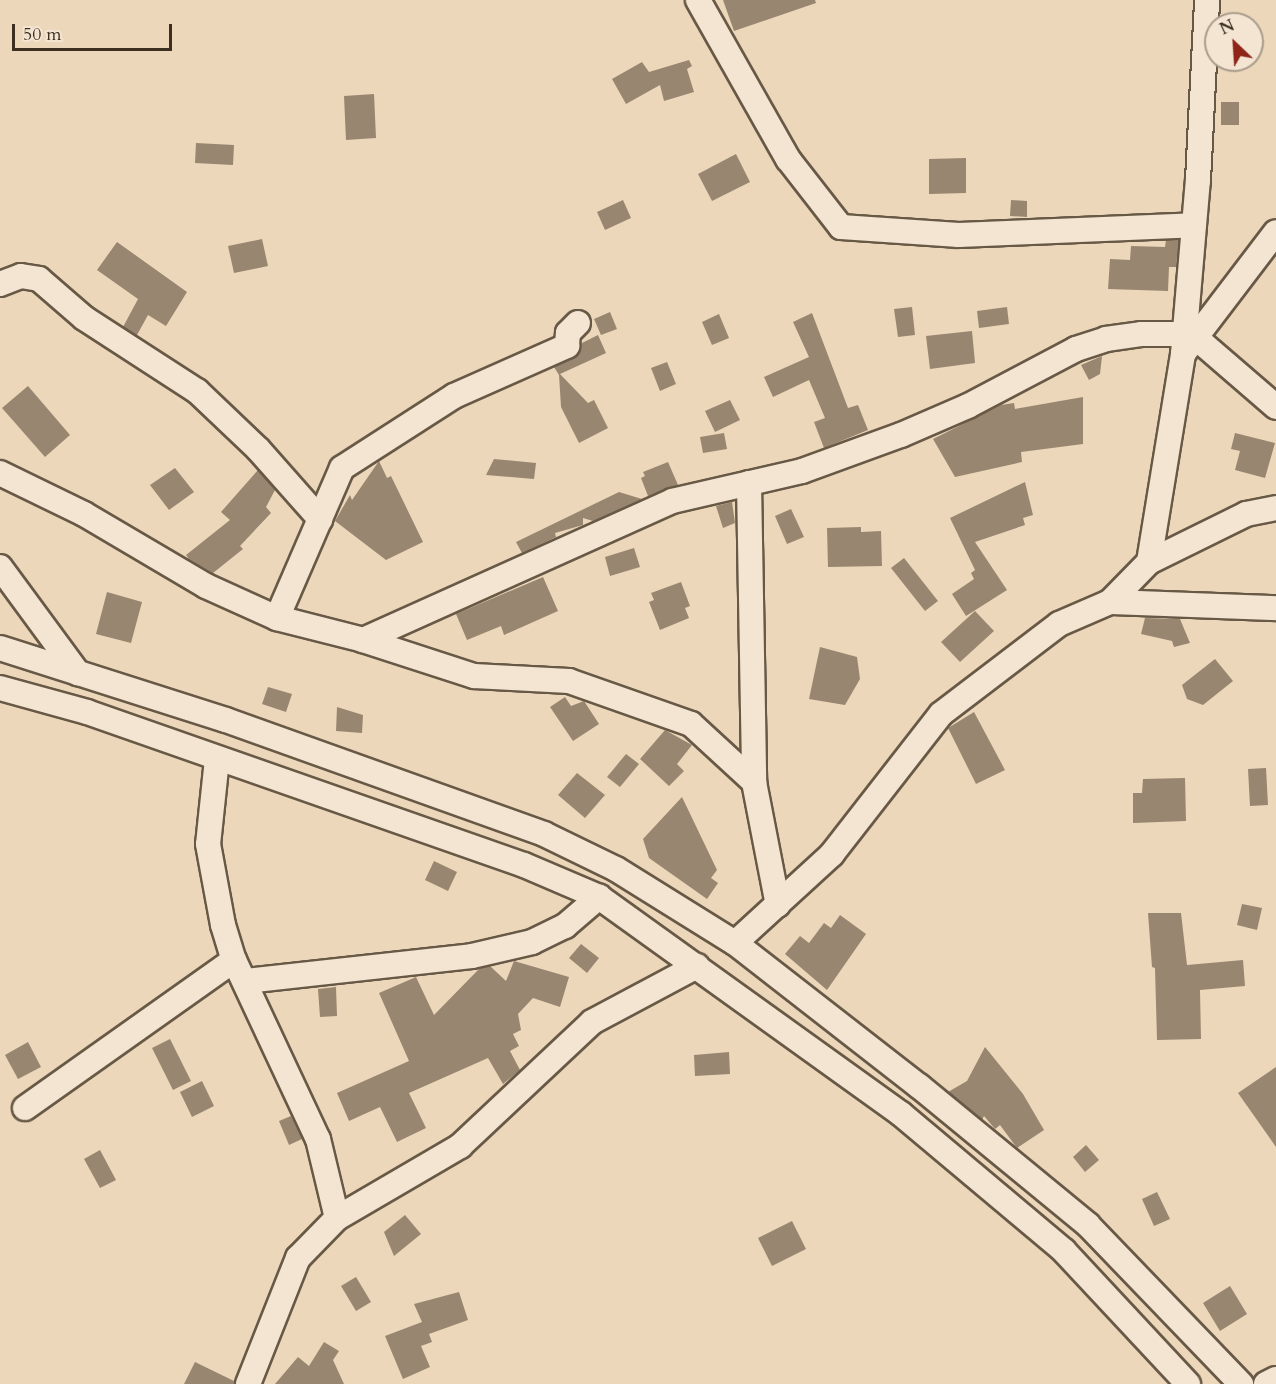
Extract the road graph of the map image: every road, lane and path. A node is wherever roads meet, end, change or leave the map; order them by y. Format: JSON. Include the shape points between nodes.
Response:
{"nodes":[{"id":1,"x":699,"y":0,"type":"edge"},
{"id":2,"x":1207,"y":0,"type":"edge"},
{"id":3,"x":1194,"y":225,"type":"junction"},
{"id":4,"x":1276,"y":232,"type":"edge"},
{"id":5,"x":0,"y":284,"type":"edge"},
{"id":6,"x":578,"y":323,"type":"dead end"},
{"id":7,"x":1187,"y":342,"type":"junction"},
{"id":8,"x":1276,"y":407,"type":"edge"},
{"id":9,"x":0,"y":473,"type":"edge"},
{"id":10,"x":749,"y":483,"type":"junction"},
{"id":11,"x":1276,"y":508,"type":"edge"},
{"id":12,"x":320,"y":519,"type":"junction"},
{"id":13,"x":1149,"y":562,"type":"junction"},
{"id":14,"x":0,"y":567,"type":"edge"},
{"id":15,"x":1110,"y":602,"type":"junction"},
{"id":16,"x":1276,"y":608,"type":"edge"},
{"id":17,"x":277,"y":618,"type":"junction"},
{"id":18,"x":363,"y":640,"type":"junction"},
{"id":19,"x":0,"y":648,"type":"edge"},
{"id":20,"x":78,"y":673,"type":"junction"},
{"id":21,"x":0,"y":688,"type":"edge"},
{"id":22,"x":218,"y":759,"type":"junction"},
{"id":23,"x":754,"y":782,"type":"junction"},
{"id":24,"x":599,"y":897,"type":"junction"},
{"id":25,"x":778,"y":905,"type":"junction"},
{"id":26,"x":735,"y":943,"type":"junction"},
{"id":27,"x":234,"y":960,"type":"junction"},
{"id":28,"x":697,"y":966,"type":"junction"},
{"id":29,"x":246,"y":981,"type":"junction"},
{"id":30,"x":25,"y":1108,"type":"dead end"},
{"id":31,"x":337,"y":1218,"type":"junction"},
{"id":32,"x":1276,"y":1379,"type":"edge"},
{"id":33,"x":248,"y":1384,"type":"edge"},
{"id":34,"x":1188,"y":1384,"type":"edge"},
{"id":35,"x":1241,"y":1384,"type":"edge"},
{"id":36,"x":1266,"y":1384,"type":"edge"}],
"edges":[{"from":1,"to":3,"type":"street","via":[[788,159],[841,227],[959,235]]},
{"from":2,"to":3,"type":"street"},
{"from":3,"to":7,"type":"street"},
{"from":4,"to":7,"type":"street"},
{"from":5,"to":12,"type":"street","via":[[21,276],[39,279],[84,318],[197,391],[258,449]]},
{"from":6,"to":12,"type":"street","via":[[568,333],[567,346],[454,396],[342,468]]},
{"from":7,"to":8,"type":"street"},
{"from":7,"to":10,"type":"street","via":[[1106,339],[901,435],[801,471]]},
{"from":7,"to":13,"type":"street"},
{"from":9,"to":17,"type":"street","via":[[84,514],[206,585]]},
{"from":10,"to":18,"type":"street","via":[[672,501]]},
{"from":10,"to":23,"type":"street"},
{"from":11,"to":13,"type":"street","via":[[1246,514]]},
{"from":12,"to":17,"type":"street"},
{"from":13,"to":15,"type":"street"},
{"from":14,"to":20,"type":"street"},
{"from":15,"to":16,"type":"street"},
{"from":15,"to":25,"type":"street","via":[[1059,624],[941,714],[832,854]]},
{"from":17,"to":18,"type":"street"},
{"from":18,"to":23,"type":"street","via":[[474,676],[569,681],[691,724]]},
{"from":19,"to":20,"type":"street"},
{"from":20,"to":26,"type":"street","via":[[226,720],[544,834],[616,869]]},
{"from":21,"to":22,"type":"street","via":[[87,712]]},
{"from":22,"to":24,"type":"street","via":[[524,865]]},
{"from":22,"to":27,"type":"street","via":[[207,844]]},
{"from":23,"to":25,"type":"street"},
{"from":24,"to":28,"type":"street"},
{"from":24,"to":29,"type":"street","via":[[565,926],[532,942],[472,957]]},
{"from":25,"to":26,"type":"street"},
{"from":26,"to":35,"type":"street","via":[[919,1086],[1088,1225]]},
{"from":27,"to":29,"type":"street"},
{"from":27,"to":30,"type":"street"},
{"from":28,"to":31,"type":"street","via":[[592,1022],[460,1146]]},
{"from":28,"to":34,"type":"street","via":[[901,1114],[1064,1251]]},
{"from":29,"to":31,"type":"street","via":[[318,1139]]},
{"from":31,"to":33,"type":"street","via":[[298,1258]]},
{"from":32,"to":36,"type":"street"}]}
